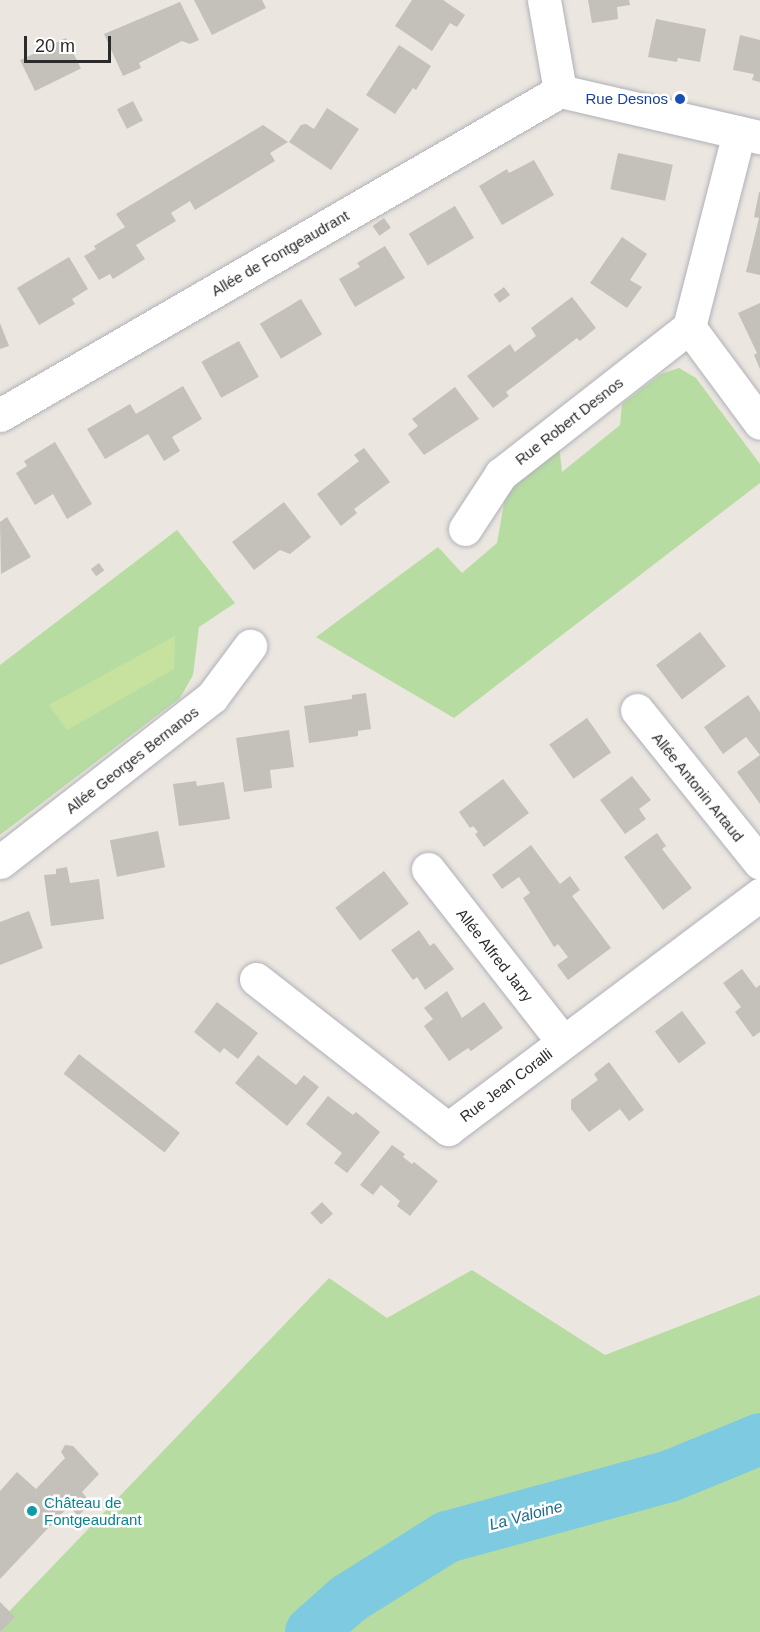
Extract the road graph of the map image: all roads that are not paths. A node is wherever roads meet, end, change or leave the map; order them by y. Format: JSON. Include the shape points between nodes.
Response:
{"nodes":[{"id":1,"x":544,"y":0,"type":"edge"},
{"id":2,"x":560,"y":92,"type":"junction"},
{"id":3,"x":749,"y":135,"type":"edge"},
{"id":4,"x":689,"y":327,"type":"junction"},
{"id":5,"x":0,"y":415,"type":"edge"},
{"id":6,"x":760,"y":423,"type":"edge"},
{"id":7,"x":465,"y":530,"type":"dead end"},
{"id":8,"x":250,"y":645,"type":"dead end"},
{"id":9,"x":637,"y":710,"type":"dead end"},
{"id":10,"x":0,"y":862,"type":"edge"},
{"id":11,"x":760,"y":863,"type":"edge"},
{"id":12,"x":428,"y":869,"type":"dead end"},
{"id":13,"x":760,"y":895,"type":"edge"},
{"id":14,"x":256,"y":979,"type":"dead end"},
{"id":15,"x":563,"y":1041,"type":"junction"}],
"edges":[{"from":1,"to":2,"type":"street"},
{"from":2,"to":3,"type":"street"},
{"from":2,"to":5,"type":"street","name":"Allée de Fontgeaudrant"},
{"from":3,"to":4,"type":"street"},
{"from":4,"to":6,"type":"street"},
{"from":4,"to":7,"type":"street","name":"Rue Robert Desnos","via":[[501,474]]},
{"from":8,"to":10,"type":"street","name":"Allée Georges Bernanos","via":[[212,697]]},
{"from":9,"to":11,"type":"street","name":"Allée Antonin Artaud"},
{"from":12,"to":15,"type":"street","name":"Allée Alfred Jarry"},
{"from":13,"to":15,"type":"street","name":"Rue Jean Coralli"},
{"from":14,"to":15,"type":"street","name":"Rue Jean Coralli","via":[[448,1129]]}]}
